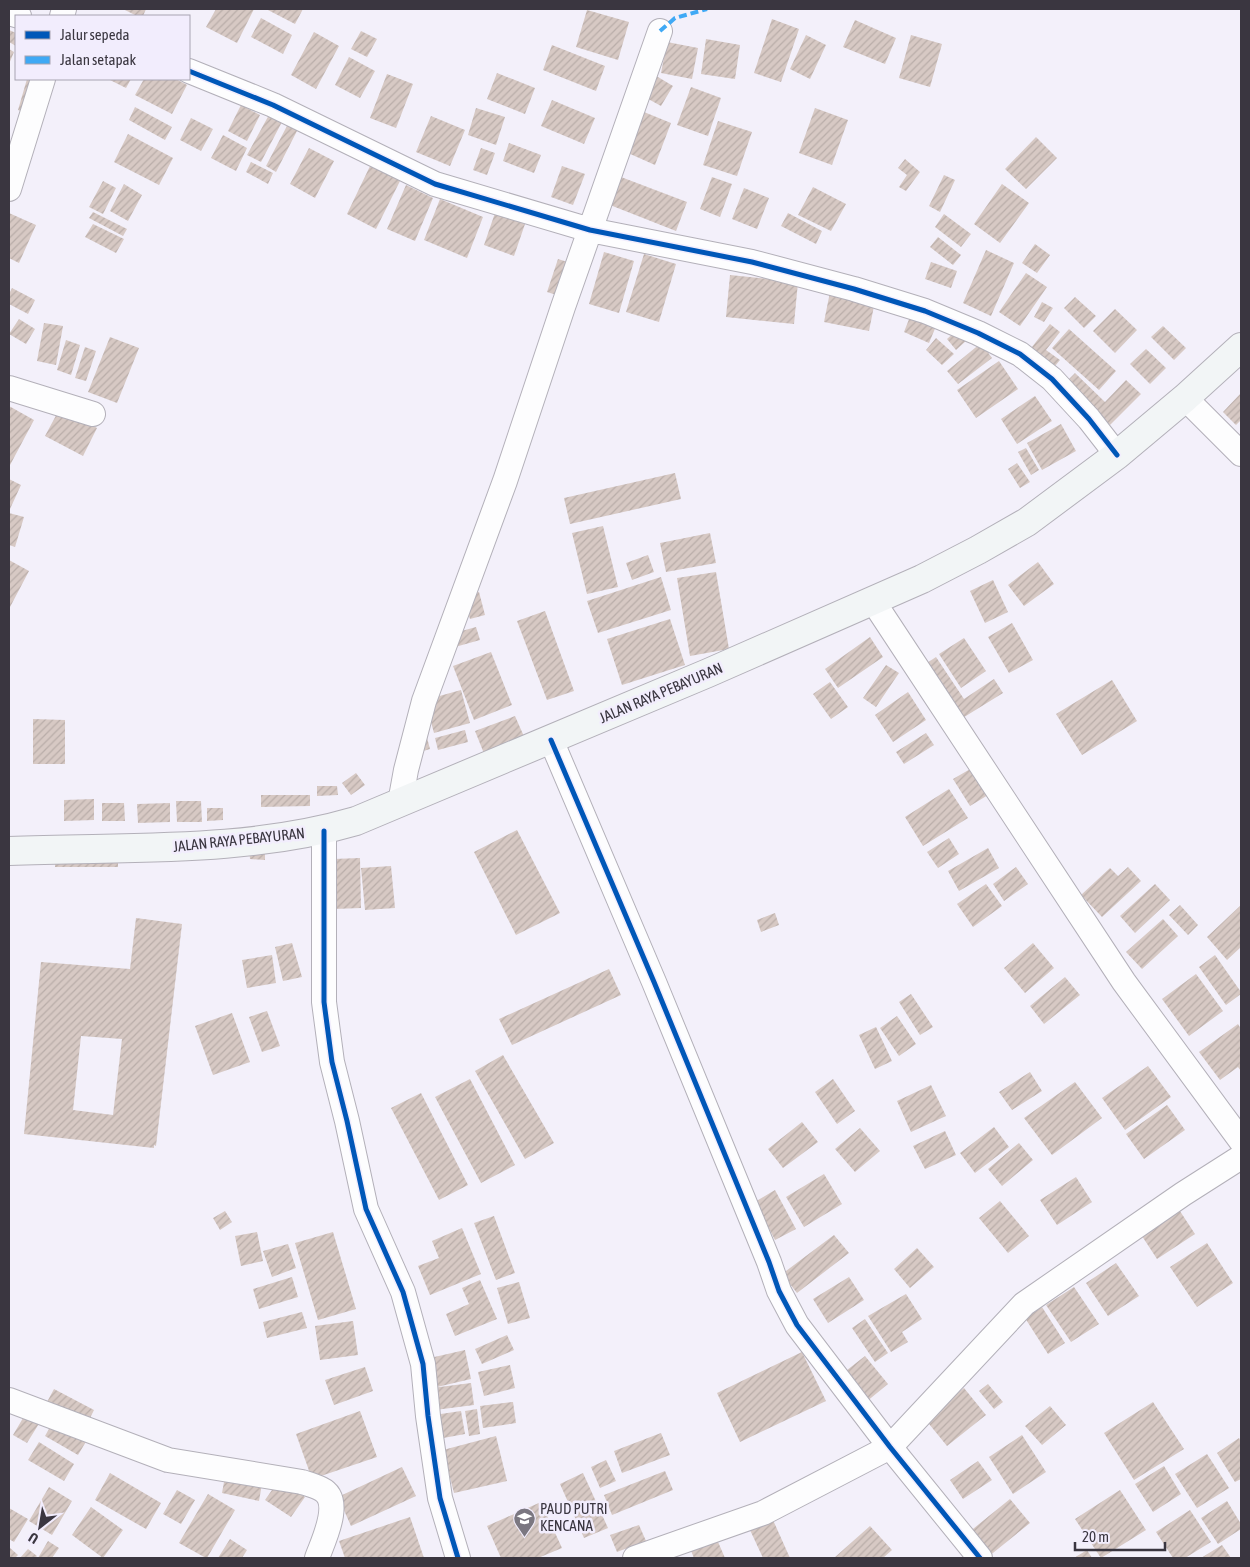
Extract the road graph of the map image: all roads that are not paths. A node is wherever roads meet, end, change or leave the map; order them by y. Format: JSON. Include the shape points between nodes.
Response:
{"nodes":[{"id":1,"x":660,"y":31,"type":"dead end"},
{"id":2,"x":190,"y":72,"type":"edge"},
{"id":3,"x":43,"y":80,"type":"edge"},
{"id":4,"x":9,"y":189,"type":"edge"},
{"id":5,"x":590,"y":230,"type":"junction"},
{"id":6,"x":1241,"y":347,"type":"edge"},
{"id":7,"x":9,"y":388,"type":"edge"},
{"id":8,"x":1185,"y":398,"type":"junction"},
{"id":9,"x":93,"y":414,"type":"dead end"},
{"id":10,"x":1241,"y":454,"type":"edge"},
{"id":11,"x":1117,"y":455,"type":"junction"},
{"id":12,"x":873,"y":601,"type":"junction"},
{"id":13,"x":551,"y":740,"type":"junction"},
{"id":14,"x":400,"y":803,"type":"junction"},
{"id":15,"x":324,"y":830,"type":"junction"},
{"id":16,"x":9,"y":851,"type":"edge"},
{"id":17,"x":1241,"y":1141,"type":"edge"},
{"id":18,"x":1241,"y":1157,"type":"edge"},
{"id":19,"x":9,"y":1400,"type":"edge"},
{"id":20,"x":890,"y":1447,"type":"junction"},
{"id":21,"x":318,"y":1558,"type":"edge"},
{"id":22,"x":458,"y":1558,"type":"edge"},
{"id":23,"x":635,"y":1558,"type":"edge"},
{"id":24,"x":980,"y":1558,"type":"edge"}],
"edges":[{"from":1,"to":5,"type":"street"},
{"from":2,"to":5,"type":"street","via":[[273,105],[435,184]]},
{"from":3,"to":4,"type":"street"},
{"from":5,"to":11,"type":"street","via":[[752,262],[854,289],[925,311],[978,333],[1020,354],[1052,379]]},
{"from":5,"to":14,"type":"street","via":[[505,481],[424,701]]},
{"from":6,"to":8,"type":"main road","name":"JALAN RAYA PEBAYURAN"},
{"from":7,"to":9,"type":"street"},
{"from":8,"to":10,"type":"street"},
{"from":8,"to":11,"type":"main road","name":"JALAN RAYA PEBAYURAN"},
{"from":11,"to":12,"type":"main road","name":"JALAN RAYA PEBAYURAN","via":[[1027,522],[922,579]]},
{"from":12,"to":13,"type":"main road","name":"JALAN RAYA PEBAYURAN"},
{"from":12,"to":17,"type":"street","via":[[1124,982]]},
{"from":13,"to":14,"type":"main road","name":"JALAN RAYA PEBAYURAN"},
{"from":13,"to":20,"type":"street","via":[[654,982],[779,1291],[797,1325]]},
{"from":14,"to":15,"type":"main road","name":"JALAN RAYA PEBAYURAN"},
{"from":15,"to":16,"type":"main road","name":"JALAN RAYA PEBAYURAN","via":[[194,847]]},
{"from":15,"to":22,"type":"street","via":[[324,1002],[332,1062],[366,1209],[403,1292],[423,1364],[440,1498]]},
{"from":18,"to":20,"type":"street","via":[[1024,1304]]},
{"from":19,"to":21,"type":"street","via":[[168,1460],[302,1482],[323,1489],[333,1510]]},
{"from":20,"to":23,"type":"street","via":[[763,1514]]},
{"from":20,"to":24,"type":"street"}]}
